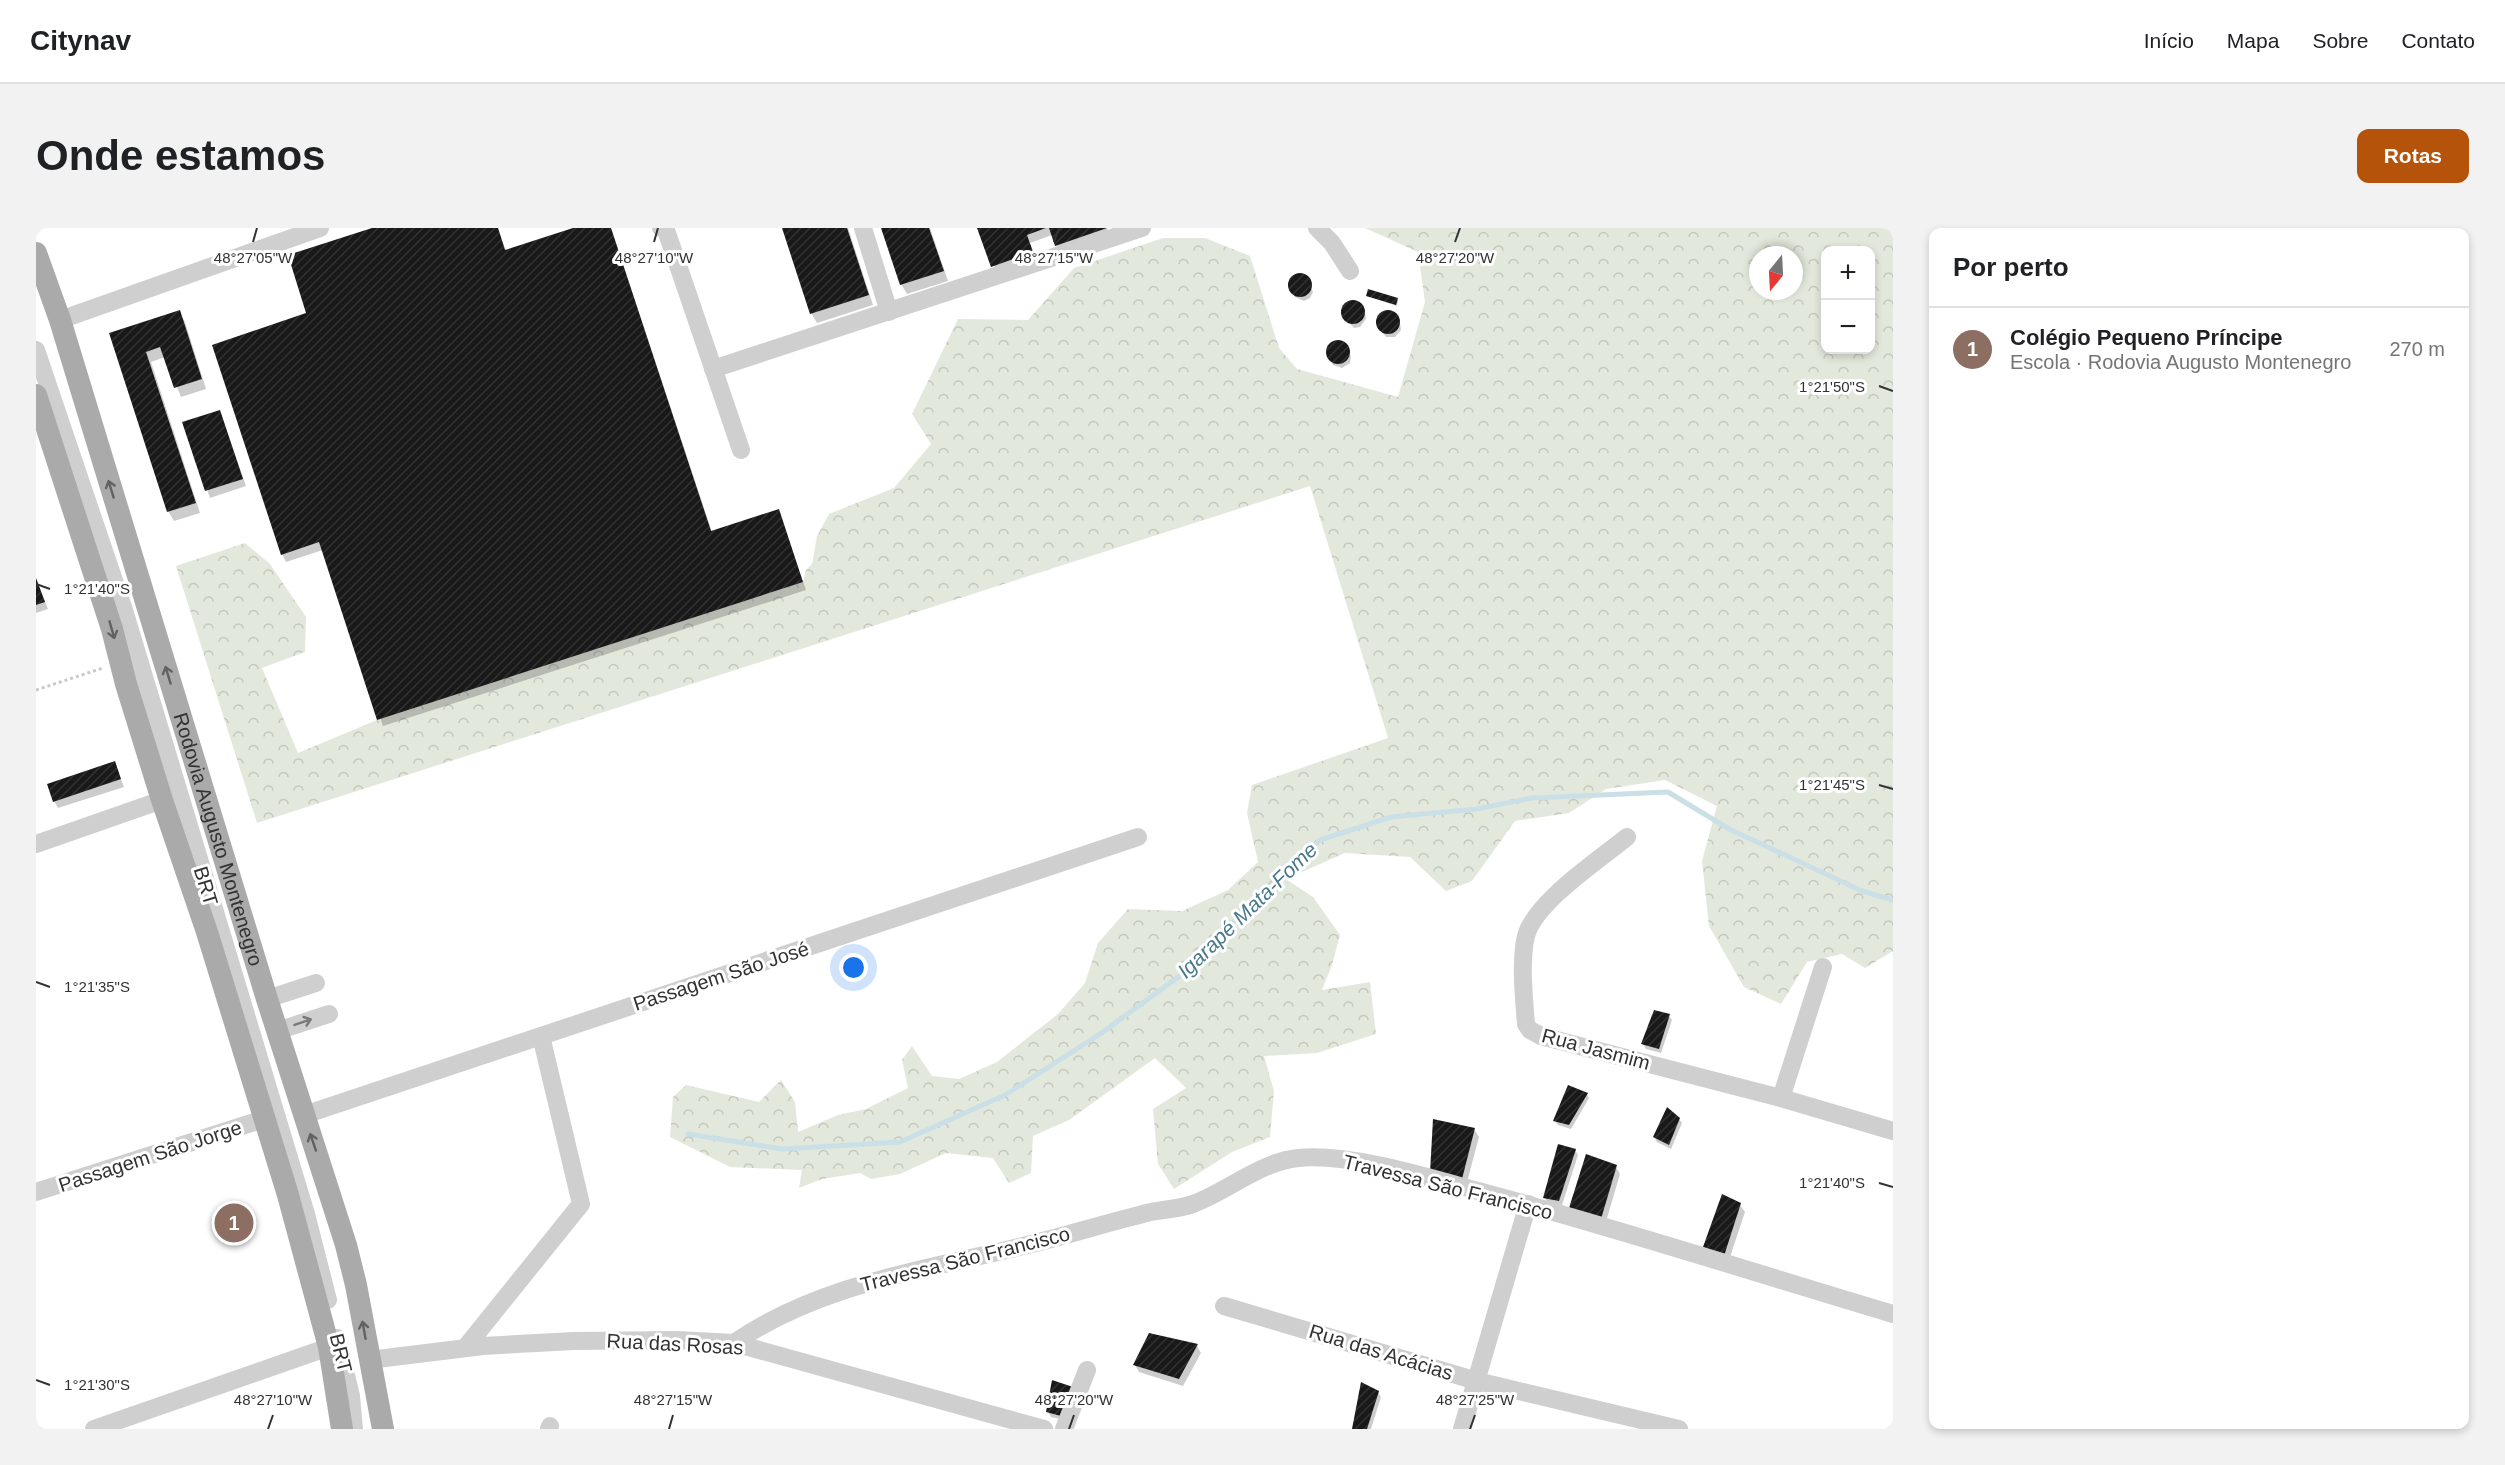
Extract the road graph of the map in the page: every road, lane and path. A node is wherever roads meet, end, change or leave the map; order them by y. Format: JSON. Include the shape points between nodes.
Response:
{"nodes":[{"id":1,"x":320,"y":228,"type":"edge"},
{"id":2,"x":661,"y":228,"type":"edge"},
{"id":3,"x":863,"y":228,"type":"edge"},
{"id":4,"x":1142,"y":228,"type":"edge"},
{"id":5,"x":1317,"y":228,"type":"edge"},
{"id":6,"x":36,"y":253,"type":"edge"},
{"id":7,"x":1350,"y":271,"type":"dead end"},
{"id":8,"x":889,"y":312,"type":"junction"},
{"id":9,"x":60,"y":320,"type":"junction"},
{"id":10,"x":36,"y":350,"type":"edge"},
{"id":11,"x":713,"y":369,"type":"junction"},
{"id":12,"x":38,"y":408,"type":"edge"},
{"id":13,"x":741,"y":450,"type":"dead end"},
{"id":14,"x":90,"y":672,"type":"dead end"},
{"id":15,"x":36,"y":690,"type":"edge"},
{"id":16,"x":162,"y":800,"type":"junction"},
{"id":17,"x":1138,"y":837,"type":"dead end"},
{"id":18,"x":1627,"y":837,"type":"dead end"},
{"id":19,"x":36,"y":844,"type":"edge"},
{"id":20,"x":1823,"y":967,"type":"dead end"},
{"id":21,"x":316,"y":983,"type":"dead end"},
{"id":22,"x":267,"y":999,"type":"junction"},
{"id":23,"x":329,"y":1014,"type":"dead end"},
{"id":24,"x":277,"y":1031,"type":"junction"},
{"id":25,"x":541,"y":1036,"type":"junction"},
{"id":26,"x":1781,"y":1098,"type":"junction"},
{"id":27,"x":304,"y":1114,"type":"junction"},
{"id":28,"x":264,"y":1119,"type":"junction"},
{"id":29,"x":1893,"y":1131,"type":"edge"},
{"id":30,"x":36,"y":1192,"type":"edge"},
{"id":31,"x":1528,"y":1204,"type":"junction"},
{"id":32,"x":1224,"y":1306,"type":"dead end"},
{"id":33,"x":1893,"y":1314,"type":"edge"},
{"id":34,"x":734,"y":1343,"type":"junction"},
{"id":35,"x":328,"y":1347,"type":"junction"},
{"id":36,"x":465,"y":1348,"type":"junction"},
{"id":37,"x":369,"y":1360,"type":"junction"},
{"id":38,"x":1087,"y":1370,"type":"dead end"},
{"id":39,"x":1477,"y":1381,"type":"junction"},
{"id":40,"x":94,"y":1429,"type":"edge"},
{"id":41,"x":342,"y":1429,"type":"edge"},
{"id":42,"x":354,"y":1429,"type":"edge"},
{"id":43,"x":383,"y":1429,"type":"edge"},
{"id":44,"x":1044,"y":1429,"type":"edge"},
{"id":45,"x":1064,"y":1429,"type":"edge"},
{"id":46,"x":1462,"y":1429,"type":"edge"},
{"id":47,"x":1679,"y":1429,"type":"edge"}],
"edges":[{"from":1,"to":9,"type":"street"},
{"from":2,"to":11,"type":"street","via":[[666,230]]},
{"from":3,"to":8,"type":"street"},
{"from":4,"to":8,"type":"street"},
{"from":5,"to":7,"type":"street"},
{"from":6,"to":9,"type":"main road","name":"Rodovia Augusto Montenegro"},
{"from":8,"to":11,"type":"street"},
{"from":22,"to":9,"type":"main road","name":"Rodovia Augusto Montenegro","one_way":true},
{"from":10,"to":42,"type":"street","name":"BRT","via":[[124,610],[306,1214],[351,1396]]},
{"from":11,"to":13,"type":"street"},
{"from":12,"to":16,"type":"main road","name":"Rodovia Augusto Montenegro","one_way":true,"via":[[112,629]]},
{"from":14,"to":15,"type":"path"},
{"from":16,"to":19,"type":"street"},
{"from":16,"to":28,"type":"main road","name":"Rodovia Augusto Montenegro"},
{"from":17,"to":25,"type":"street","name":"Passagem São José"},
{"from":18,"to":26,"type":"street","name":"Rua Jasmim","via":[[1551,899],[1529,927],[1524,950],[1526,1024],[1541,1036]]},
{"from":20,"to":26,"type":"street"},
{"from":21,"to":22,"type":"street"},
{"from":22,"to":24,"type":"main road","name":"Rodovia Augusto Montenegro"},
{"from":24,"to":23,"type":"street","one_way":true},
{"from":24,"to":27,"type":"main road","name":"Rodovia Augusto Montenegro"},
{"from":25,"to":27,"type":"street","name":"Passagem São José"},
{"from":25,"to":36,"type":"street","via":[[581,1204]]},
{"from":26,"to":29,"type":"street","name":"Rua Jasmim"},
{"from":37,"to":27,"type":"main road","name":"Rodovia Augusto Montenegro","one_way":true,"via":[[346,1245]]},
{"from":28,"to":30,"type":"street","name":"Passagem São Jorge"},
{"from":28,"to":35,"type":"main road","name":"Rodovia Augusto Montenegro"},
{"from":31,"to":33,"type":"street","name":"Travessa São Francisco"},
{"from":31,"to":34,"type":"street","name":"Travessa São Francisco","via":[[1397,1170],[1332,1158],[1276,1162],[1190,1206],[853,1286],[777,1317]]},
{"from":31,"to":39,"type":"street"},
{"from":32,"to":39,"type":"street","name":"Rua das Acácias"},
{"from":34,"to":36,"type":"street","name":"Rua das Rosas","via":[[573,1341]]},
{"from":34,"to":44,"type":"street","name":"Rua das Rosas"},
{"from":35,"to":40,"type":"street"},
{"from":35,"to":41,"type":"main road","name":"Rodovia Augusto Montenegro"},
{"from":36,"to":37,"type":"street","name":"Rua das Rosas"},
{"from":37,"to":43,"type":"main road","name":"Rodovia Augusto Montenegro"},
{"from":38,"to":45,"type":"street"},
{"from":39,"to":46,"type":"street"},
{"from":39,"to":47,"type":"street","name":"Rua das Acácias"}]}
